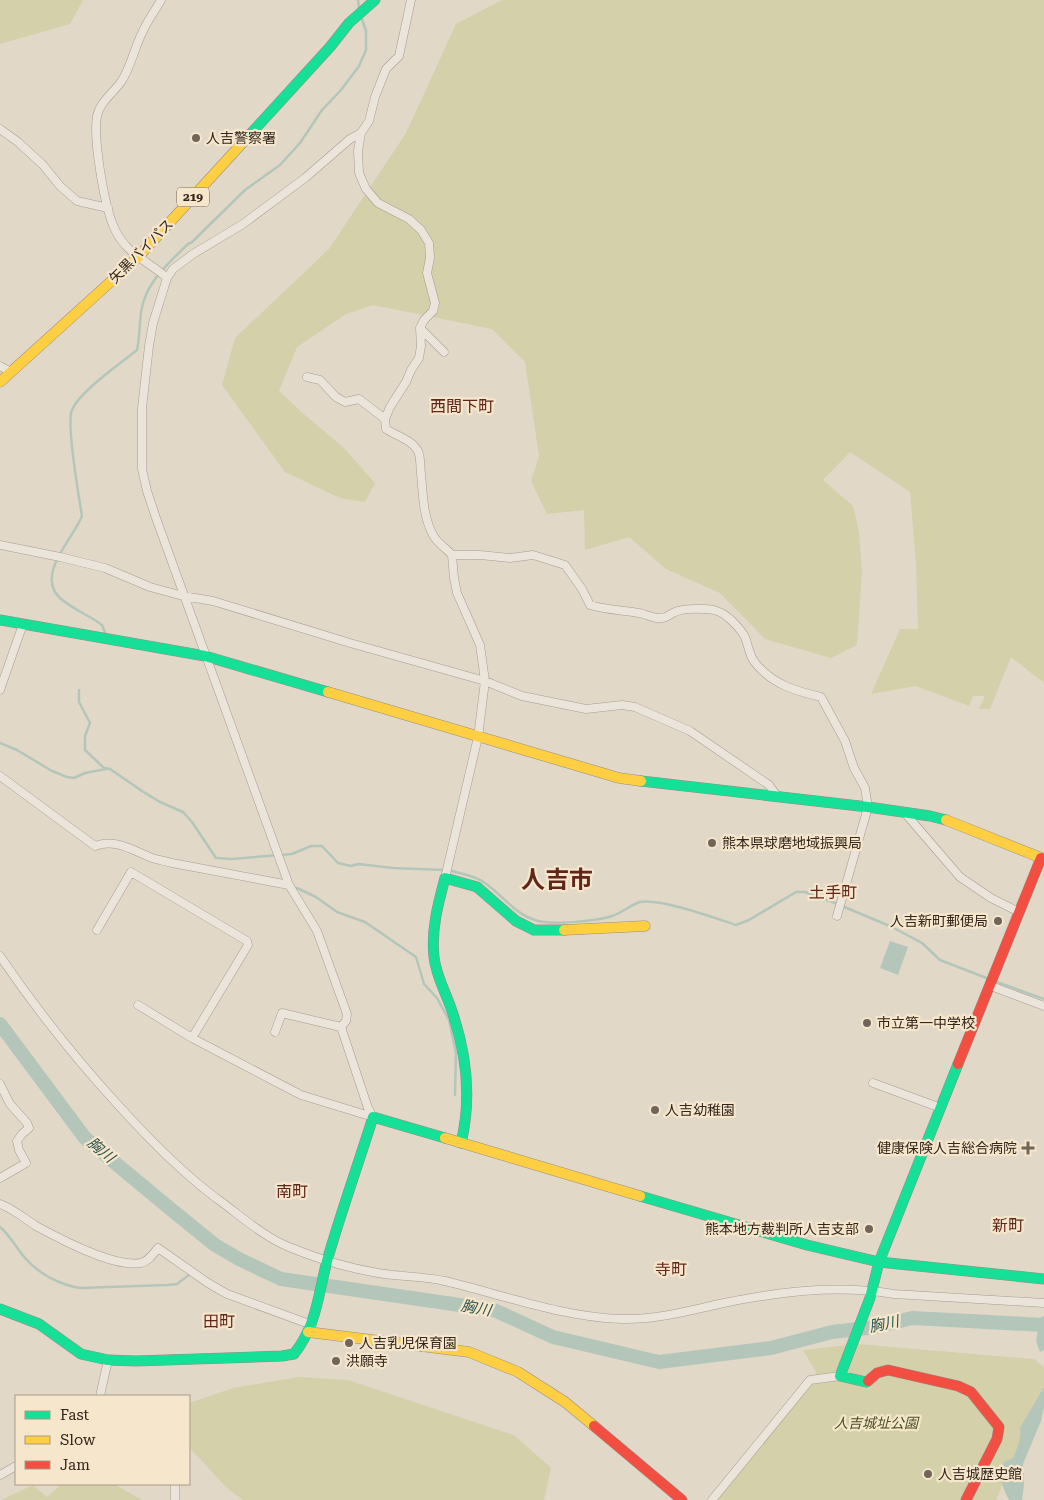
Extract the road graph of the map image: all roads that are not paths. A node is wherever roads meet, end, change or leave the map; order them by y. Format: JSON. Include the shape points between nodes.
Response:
{"nodes":[{"id":1,"x":161,"y":0,"type":"edge"},
{"id":2,"x":374,"y":0,"type":"edge"},
{"id":3,"x":411,"y":0,"type":"edge"},
{"id":4,"x":0,"y":129,"type":"edge"},
{"id":5,"x":360,"y":133,"type":"junction"},
{"id":6,"x":108,"y":208,"type":"junction"},
{"id":7,"x":139,"y":256,"type":"junction"},
{"id":8,"x":167,"y":278,"type":"junction"},
{"id":9,"x":420,"y":328,"type":"junction"},
{"id":10,"x":444,"y":352,"type":"dead end"},
{"id":11,"x":0,"y":366,"type":"edge"},
{"id":12,"x":11,"y":372,"type":"junction"},
{"id":13,"x":306,"y":377,"type":"dead end"},
{"id":14,"x":0,"y":382,"type":"edge"},
{"id":15,"x":385,"y":419,"type":"junction"},
{"id":16,"x":0,"y":545,"type":"edge"},
{"id":17,"x":452,"y":555,"type":"junction"},
{"id":18,"x":183,"y":596,"type":"junction"},
{"id":19,"x":0,"y":620,"type":"edge"},
{"id":20,"x":23,"y":624,"type":"junction"},
{"id":21,"x":205,"y":656,"type":"junction"},
{"id":22,"x":484,"y":681,"type":"junction"},
{"id":23,"x":0,"y":690,"type":"edge"},
{"id":24,"x":478,"y":737,"type":"junction"},
{"id":25,"x":0,"y":776,"type":"edge"},
{"id":26,"x":777,"y":796,"type":"junction"},
{"id":27,"x":868,"y":807,"type":"junction"},
{"id":28,"x":904,"y":812,"type":"junction"},
{"id":29,"x":1043,"y":858,"type":"edge"},
{"id":30,"x":445,"y":878,"type":"junction"},
{"id":31,"x":289,"y":885,"type":"junction"},
{"id":32,"x":1019,"y":912,"type":"junction"},
{"id":33,"x":837,"y":916,"type":"dead end"},
{"id":34,"x":645,"y":926,"type":"dead end"},
{"id":35,"x":97,"y":930,"type":"dead end"},
{"id":36,"x":0,"y":956,"type":"edge"},
{"id":37,"x":991,"y":986,"type":"junction"},
{"id":38,"x":138,"y":1005,"type":"dead end"},
{"id":39,"x":1044,"y":1006,"type":"edge"},
{"id":40,"x":340,"y":1027,"type":"junction"},
{"id":41,"x":275,"y":1032,"type":"dead end"},
{"id":42,"x":192,"y":1038,"type":"junction"},
{"id":43,"x":873,"y":1083,"type":"dead end"},
{"id":44,"x":0,"y":1084,"type":"edge"},
{"id":45,"x":941,"y":1108,"type":"junction"},
{"id":46,"x":373,"y":1117,"type":"junction"},
{"id":47,"x":461,"y":1143,"type":"junction"},
{"id":48,"x":0,"y":1178,"type":"edge"},
{"id":49,"x":0,"y":1204,"type":"edge"},
{"id":50,"x":879,"y":1262,"type":"junction"},
{"id":51,"x":326,"y":1264,"type":"junction"},
{"id":52,"x":1044,"y":1279,"type":"edge"},
{"id":53,"x":871,"y":1294,"type":"junction"},
{"id":54,"x":1044,"y":1303,"type":"edge"},
{"id":55,"x":0,"y":1309,"type":"edge"},
{"id":56,"x":310,"y":1328,"type":"junction"},
{"id":57,"x":108,"y":1360,"type":"junction"},
{"id":58,"x":840,"y":1376,"type":"junction"},
{"id":59,"x":100,"y":1395,"type":"edge"},
{"id":60,"x":15,"y":1467,"type":"edge"},
{"id":61,"x":0,"y":1475,"type":"edge"},
{"id":62,"x":175,"y":1485,"type":"edge"},
{"id":63,"x":175,"y":1500,"type":"edge"},
{"id":64,"x":682,"y":1500,"type":"edge"},
{"id":65,"x":712,"y":1500,"type":"edge"},
{"id":66,"x":966,"y":1500,"type":"edge"}],
"edges":[{"from":1,"to":6,"type":"street","via":[[141,34],[120,83],[98,114],[97,149]]},
{"from":2,"to":7,"type":"main road","name":"矢黒バイパス","number":"219","via":[[349,23]]},
{"from":3,"to":5,"type":"street","via":[[399,56],[386,70],[369,121]]},
{"from":4,"to":6,"type":"street","via":[[43,165],[77,201]]},
{"from":5,"to":8,"type":"street","via":[[243,224],[173,269]]},
{"from":5,"to":9,"type":"street","via":[[359,173],[366,189],[378,203],[410,219],[429,243],[427,273],[434,303]]},
{"from":6,"to":7,"type":"street","via":[[122,240]]},
{"from":7,"to":8,"type":"street"},
{"from":7,"to":12,"type":"main road","name":"矢黒バイパス","number":"219"},
{"from":8,"to":18,"type":"street","via":[[149,346],[142,408],[142,469]]},
{"from":9,"to":10,"type":"street"},
{"from":9,"to":15,"type":"street","via":[[419,358]]},
{"from":11,"to":12,"type":"street"},
{"from":12,"to":14,"type":"main road","name":"矢黒バイパス","number":"219"},
{"from":13,"to":15,"type":"street","via":[[320,380],[345,402],[359,400]]},
{"from":15,"to":17,"type":"street","via":[[386,429],[417,449],[428,523],[436,540]]},
{"from":16,"to":18,"type":"street","via":[[105,568],[150,587]]},
{"from":17,"to":22,"type":"street","via":[[457,593],[480,645]]},
{"from":17,"to":27,"type":"street","via":[[533,556],[565,565],[590,605],[599,608],[659,618],[686,609],[716,611],[727,617],[744,635],[756,664],[774,681],[821,697],[865,788]]},
{"from":18,"to":21,"type":"street"},
{"from":18,"to":22,"type":"street","via":[[213,601]]},
{"from":19,"to":20,"type":"main road"},
{"from":20,"to":21,"type":"main road"},
{"from":20,"to":23,"type":"street"},
{"from":21,"to":24,"type":"main road"},
{"from":21,"to":31,"type":"street"},
{"from":22,"to":24,"type":"street"},
{"from":22,"to":26,"type":"street","via":[[522,696],[571,707],[635,707],[690,731],[769,785]]},
{"from":24,"to":26,"type":"main road","via":[[619,778]]},
{"from":24,"to":30,"type":"street"},
{"from":25,"to":31,"type":"street","via":[[95,846],[104,842],[132,848],[172,863]]},
{"from":26,"to":27,"type":"main road"},
{"from":27,"to":28,"type":"main road"},
{"from":27,"to":33,"type":"street"},
{"from":28,"to":29,"type":"main road","via":[[955,823]]},
{"from":28,"to":32,"type":"street","via":[[960,877]]},
{"from":29,"to":32,"type":"main road"},
{"from":30,"to":34,"type":"main road","via":[[477,887],[516,922],[534,930]]},
{"from":30,"to":47,"type":"main road","via":[[433,946],[434,960],[457,1024],[462,1049],[467,1115]]},
{"from":31,"to":40,"type":"street","via":[[317,931],[342,1000],[347,1014]]},
{"from":32,"to":37,"type":"main road"},
{"from":35,"to":42,"type":"street","via":[[131,872],[247,941],[248,945]]},
{"from":36,"to":51,"type":"street","via":[[62,1041],[162,1152],[236,1214],[286,1246]]},
{"from":37,"to":39,"type":"street"},
{"from":37,"to":45,"type":"main road"},
{"from":38,"to":42,"type":"street"},
{"from":40,"to":41,"type":"street","via":[[282,1013]]},
{"from":40,"to":46,"type":"street"},
{"from":42,"to":46,"type":"street","via":[[301,1095]]},
{"from":43,"to":45,"type":"street"},
{"from":44,"to":48,"type":"street","via":[[10,1104],[29,1128],[18,1141],[26,1163]]},
{"from":45,"to":50,"type":"main road"},
{"from":46,"to":47,"type":"main road"},
{"from":46,"to":51,"type":"main road"},
{"from":47,"to":50,"type":"main road","via":[[798,1242]]},
{"from":49,"to":56,"type":"street","via":[[37,1226],[109,1259],[140,1263],[158,1248],[227,1294]]},
{"from":50,"to":52,"type":"main road"},
{"from":50,"to":53,"type":"main road"},
{"from":51,"to":53,"type":"street","via":[[430,1278],[554,1309],[623,1319],[812,1290],[833,1288]]},
{"from":51,"to":56,"type":"main road"},
{"from":53,"to":54,"type":"street"},
{"from":53,"to":58,"type":"main road"},
{"from":55,"to":57,"type":"main road","via":[[39,1324],[82,1354]]},
{"from":56,"to":57,"type":"main road","via":[[294,1354],[282,1356]]},
{"from":56,"to":64,"type":"main road","via":[[470,1352],[518,1372],[565,1402]]},
{"from":57,"to":59,"type":"street"},
{"from":58,"to":65,"type":"street","via":[[810,1380]]},
{"from":58,"to":66,"type":"main road","via":[[866,1382],[877,1373],[888,1370],[971,1392],[999,1427],[997,1439]]},
{"from":60,"to":61,"type":"street"},
{"from":62,"to":63,"type":"street"}]}
